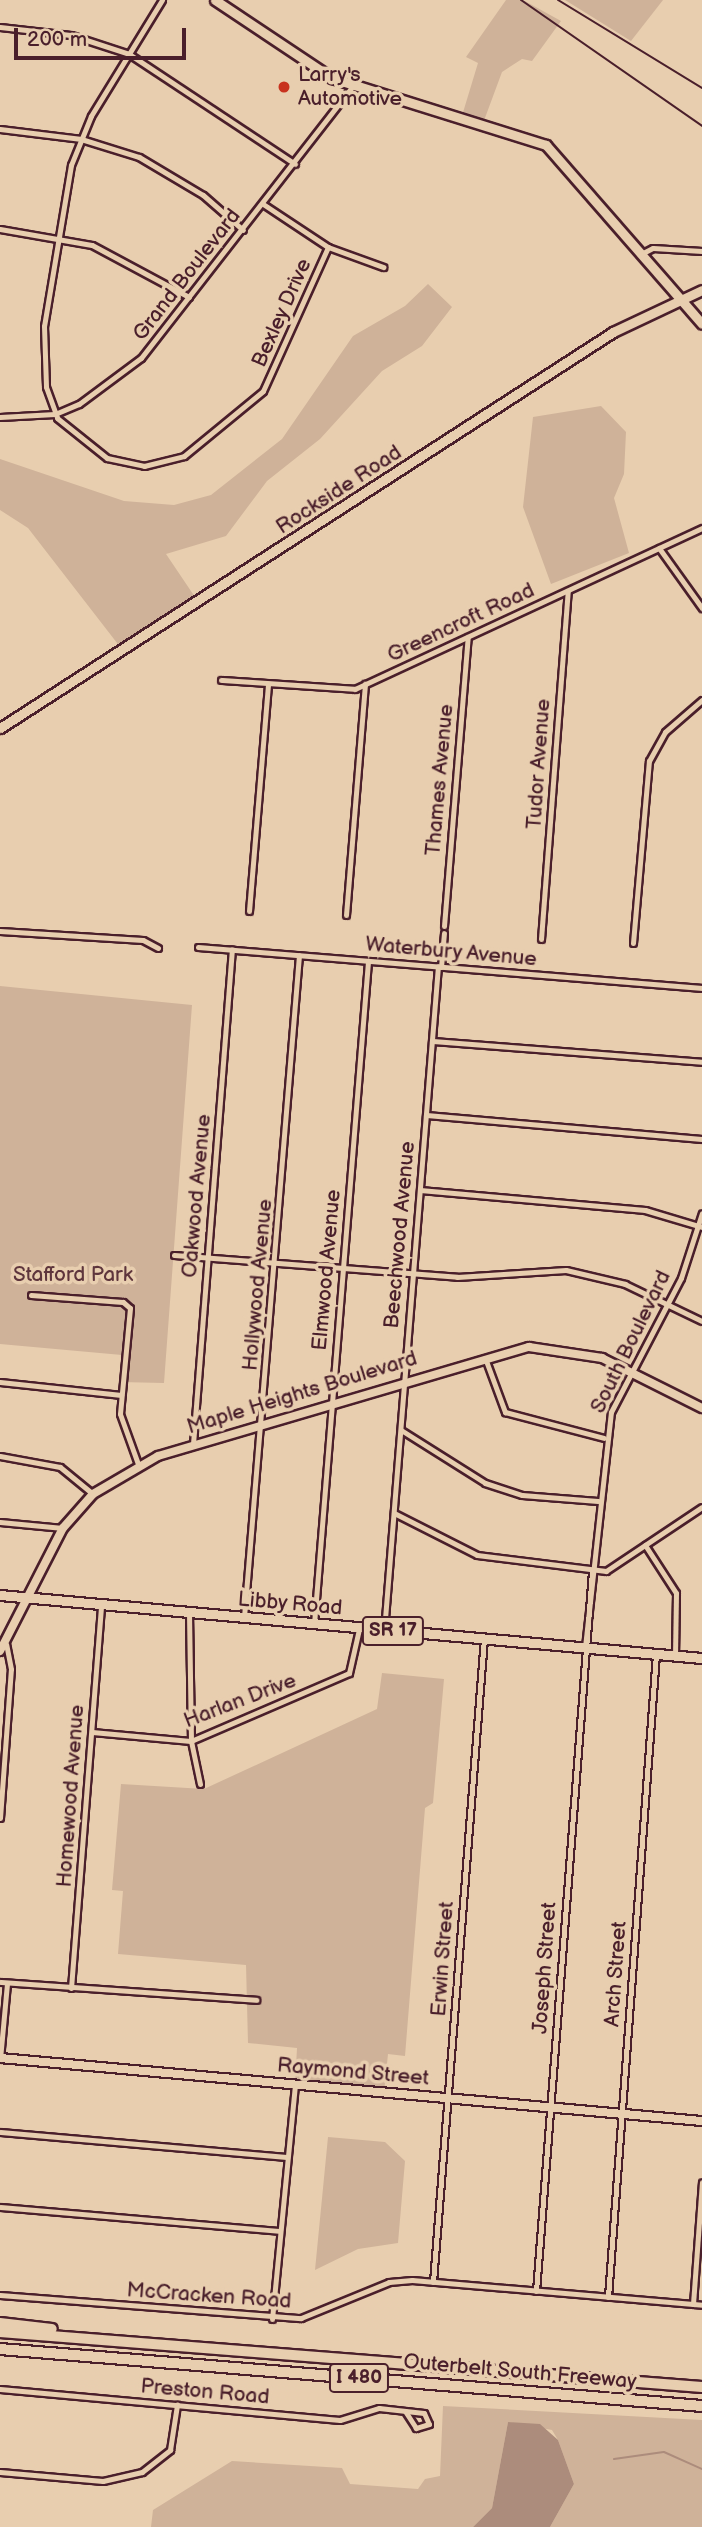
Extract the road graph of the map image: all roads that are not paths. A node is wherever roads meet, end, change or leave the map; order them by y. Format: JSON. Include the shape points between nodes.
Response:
{"nodes":[{"id":1,"x":162,"y":0,"type":"edge"},
{"id":2,"x":215,"y":0,"type":"edge"},
{"id":3,"x":0,"y":27,"type":"edge"},
{"id":4,"x":129,"y":54,"type":"junction"},
{"id":5,"x":353,"y":86,"type":"junction"},
{"id":6,"x":0,"y":129,"type":"edge"},
{"id":7,"x":81,"y":139,"type":"junction"},
{"id":8,"x":295,"y":164,"type":"junction"},
{"id":9,"x":263,"y":204,"type":"junction"},
{"id":10,"x":0,"y":229,"type":"edge"},
{"id":11,"x":243,"y":230,"type":"junction"},
{"id":12,"x":55,"y":234,"type":"junction"},
{"id":13,"x":328,"y":247,"type":"junction"},
{"id":14,"x":702,"y":251,"type":"edge"},
{"id":15,"x":641,"y":254,"type":"junction"},
{"id":16,"x":383,"y":267,"type":"dead end"},
{"id":17,"x":702,"y":290,"type":"edge"},
{"id":18,"x":189,"y":297,"type":"junction"},
{"id":19,"x":679,"y":298,"type":"junction"},
{"id":20,"x":702,"y":324,"type":"edge"},
{"id":21,"x":55,"y":414,"type":"junction"},
{"id":22,"x":0,"y":417,"type":"edge"},
{"id":23,"x":702,"y":528,"type":"edge"},
{"id":24,"x":659,"y":548,"type":"junction"},
{"id":25,"x":568,"y":591,"type":"junction"},
{"id":26,"x":702,"y":608,"type":"edge"},
{"id":27,"x":468,"y":637,"type":"junction"},
{"id":28,"x":221,"y":680,"type":"dead end"},
{"id":29,"x":268,"y":684,"type":"junction"},
{"id":30,"x":365,"y":684,"type":"junction"},
{"id":31,"x":702,"y":700,"type":"edge"},
{"id":32,"x":0,"y":728,"type":"edge"},
{"id":33,"x":249,"y":911,"type":"dead end"},
{"id":34,"x":346,"y":915,"type":"dead end"},
{"id":35,"x":444,"y":930,"type":"joint"},
{"id":36,"x":0,"y":931,"type":"edge"},
{"id":37,"x":541,"y":939,"type":"dead end"},
{"id":38,"x":634,"y":943,"type":"dead end"},
{"id":39,"x":198,"y":947,"type":"dead end"},
{"id":40,"x":158,"y":948,"type":"dead end"},
{"id":41,"x":232,"y":950,"type":"junction"},
{"id":42,"x":299,"y":955,"type":"junction"},
{"id":43,"x":368,"y":961,"type":"junction"},
{"id":44,"x":440,"y":967,"type":"junction"},
{"id":45,"x":702,"y":988,"type":"edge"},
{"id":46,"x":432,"y":1041,"type":"junction"},
{"id":47,"x":702,"y":1062,"type":"edge"},
{"id":48,"x":426,"y":1115,"type":"junction"},
{"id":49,"x":702,"y":1139,"type":"edge"},
{"id":50,"x":420,"y":1189,"type":"junction"},
{"id":51,"x":702,"y":1213,"type":"edge"},
{"id":52,"x":701,"y":1226,"type":"edge"},
{"id":53,"x":174,"y":1255,"type":"dead end"},
{"id":54,"x":207,"y":1258,"type":"junction"},
{"id":55,"x":276,"y":1263,"type":"junction"},
{"id":56,"x":343,"y":1269,"type":"junction"},
{"id":57,"x":413,"y":1274,"type":"junction"},
{"id":58,"x":31,"y":1294,"type":"dead end"},
{"id":59,"x":667,"y":1304,"type":"junction"},
{"id":60,"x":702,"y":1321,"type":"edge"},
{"id":61,"x":485,"y":1358,"type":"junction"},
{"id":62,"x":631,"y":1370,"type":"junction"},
{"id":63,"x":405,"y":1379,"type":"junction"},
{"id":64,"x":0,"y":1382,"type":"edge"},
{"id":65,"x":121,"y":1395,"type":"junction"},
{"id":66,"x":332,"y":1401,"type":"junction"},
{"id":67,"x":702,"y":1408,"type":"edge"},
{"id":68,"x":262,"y":1424,"type":"junction"},
{"id":69,"x":401,"y":1430,"type":"junction"},
{"id":70,"x":604,"y":1438,"type":"junction"},
{"id":71,"x":192,"y":1444,"type":"junction"},
{"id":72,"x":0,"y":1455,"type":"edge"},
{"id":73,"x":138,"y":1464,"type":"junction"},
{"id":74,"x":93,"y":1494,"type":"junction"},
{"id":75,"x":598,"y":1501,"type":"junction"},
{"id":76,"x":702,"y":1507,"type":"edge"},
{"id":77,"x":394,"y":1513,"type":"junction"},
{"id":78,"x":0,"y":1522,"type":"edge"},
{"id":79,"x":63,"y":1528,"type":"junction"},
{"id":80,"x":645,"y":1545,"type":"junction"},
{"id":81,"x":592,"y":1571,"type":"junction"},
{"id":82,"x":0,"y":1595,"type":"edge"},
{"id":83,"x":29,"y":1597,"type":"junction"},
{"id":84,"x":101,"y":1605,"type":"junction"},
{"id":85,"x":189,"y":1613,"type":"junction"},
{"id":86,"x":244,"y":1617,"type":"junction"},
{"id":87,"x":314,"y":1624,"type":"junction"},
{"id":88,"x":359,"y":1629,"type":"junction"},
{"id":89,"x":384,"y":1631,"type":"junction"},
{"id":90,"x":484,"y":1639,"type":"junction"},
{"id":91,"x":584,"y":1647,"type":"junction"},
{"id":92,"x":3,"y":1648,"type":"edge"},
{"id":93,"x":656,"y":1654,"type":"junction"},
{"id":94,"x":675,"y":1656,"type":"junction"},
{"id":95,"x":702,"y":1658,"type":"edge"},
{"id":96,"x":92,"y":1732,"type":"junction"},
{"id":97,"x":191,"y":1741,"type":"junction"},
{"id":98,"x":200,"y":1784,"type":"dead end"},
{"id":99,"x":0,"y":1818,"type":"edge"},
{"id":100,"x":3,"y":1982,"type":"edge"},
{"id":101,"x":71,"y":1988,"type":"junction"},
{"id":102,"x":256,"y":2000,"type":"dead end"},
{"id":103,"x":0,"y":2060,"type":"edge"},
{"id":104,"x":295,"y":2085,"type":"junction"},
{"id":105,"x":448,"y":2099,"type":"junction"},
{"id":106,"x":551,"y":2108,"type":"junction"},
{"id":107,"x":621,"y":2115,"type":"junction"},
{"id":108,"x":702,"y":2121,"type":"edge"},
{"id":109,"x":0,"y":2132,"type":"edge"},
{"id":110,"x":287,"y":2157,"type":"junction"},
{"id":111,"x":702,"y":2182,"type":"edge"},
{"id":112,"x":0,"y":2207,"type":"edge"},
{"id":113,"x":279,"y":2231,"type":"junction"},
{"id":114,"x":433,"y":2282,"type":"junction"},
{"id":115,"x":536,"y":2291,"type":"junction"},
{"id":116,"x":0,"y":2295,"type":"edge"},
{"id":117,"x":608,"y":2297,"type":"junction"},
{"id":118,"x":693,"y":2304,"type":"junction"},
{"id":119,"x":702,"y":2305,"type":"edge"},
{"id":120,"x":272,"y":2319,"type":"junction"},
{"id":121,"x":0,"y":2322,"type":"edge"},
{"id":122,"x":0,"y":2332,"type":"edge"},
{"id":123,"x":222,"y":2348,"type":"junction"},
{"id":124,"x":0,"y":2350,"type":"edge"},
{"id":125,"x":702,"y":2387,"type":"edge"},
{"id":126,"x":0,"y":2389,"type":"edge"},
{"id":127,"x":177,"y":2405,"type":"junction"},
{"id":128,"x":702,"y":2406,"type":"edge"},
{"id":129,"x":405,"y":2411,"type":"junction"},
{"id":130,"x":0,"y":2472,"type":"edge"}],
"edges":[{"from":1,"to":4,"type":"street"},
{"from":2,"to":5,"type":"main road","via":[[310,67]]},
{"from":3,"to":4,"type":"street","via":[[71,35]]},
{"from":4,"to":7,"type":"street"},
{"from":4,"to":8,"type":"street"},
{"from":5,"to":8,"type":"street","name":"Grand Boulevard"},
{"from":5,"to":15,"type":"main road","via":[[546,145]]},
{"from":6,"to":7,"type":"street"},
{"from":7,"to":11,"type":"street","via":[[172,175]]},
{"from":7,"to":12,"type":"street"},
{"from":8,"to":9,"type":"street","name":"Grand Boulevard"},
{"from":9,"to":11,"type":"street","name":"Grand Boulevard"},
{"from":9,"to":13,"type":"street"},
{"from":10,"to":12,"type":"street"},
{"from":11,"to":18,"type":"street","name":"Grand Boulevard"},
{"from":12,"to":18,"type":"street","via":[[120,255]]},
{"from":12,"to":21,"type":"street","via":[[44,352]]},
{"from":13,"to":16,"type":"street"},
{"from":13,"to":21,"type":"street","name":"Bexley Drive","via":[[263,391],[184,456],[144,466],[107,458],[76,439]]},
{"from":14,"to":15,"type":"street","via":[[653,248]]},
{"from":15,"to":19,"type":"main road"},
{"from":17,"to":19,"type":"main road","name":"Rockside Road"},
{"from":18,"to":21,"type":"street","name":"Grand Boulevard","via":[[121,376]]},
{"from":19,"to":20,"type":"main road"},
{"from":19,"to":32,"type":"main road","name":"Rockside Road","via":[[604,338]]},
{"from":21,"to":22,"type":"street","name":"Grand Boulevard"},
{"from":23,"to":24,"type":"street","name":"Greencroft Road"},
{"from":24,"to":25,"type":"street","name":"Greencroft Road"},
{"from":24,"to":26,"type":"street"},
{"from":25,"to":27,"type":"street","name":"Greencroft Road"},
{"from":25,"to":37,"type":"street","name":"Tudor Avenue"},
{"from":27,"to":30,"type":"street","name":"Greencroft Road"},
{"from":27,"to":35,"type":"street","name":"Thames Avenue"},
{"from":28,"to":29,"type":"street","name":"Greencroft Road"},
{"from":29,"to":30,"type":"street","name":"Greencroft Road","via":[[342,690]]},
{"from":29,"to":33,"type":"street"},
{"from":30,"to":34,"type":"street"},
{"from":31,"to":38,"type":"street","via":[[665,732],[649,761]]},
{"from":35,"to":44,"type":"street","name":"Beechwood Avenue"},
{"from":36,"to":40,"type":"street","via":[[143,940]]},
{"from":39,"to":41,"type":"street","name":"Waterbury Avenue"},
{"from":41,"to":42,"type":"street","name":"Waterbury Avenue"},
{"from":41,"to":54,"type":"street","name":"Oakwood Avenue"},
{"from":42,"to":43,"type":"street","name":"Waterbury Avenue"},
{"from":42,"to":55,"type":"street","name":"Hollywood Avenue"},
{"from":43,"to":44,"type":"street","name":"Waterbury Avenue"},
{"from":43,"to":56,"type":"street","name":"Elmwood Avenue"},
{"from":44,"to":45,"type":"street","name":"Waterbury Avenue"},
{"from":44,"to":46,"type":"street","name":"Beechwood Avenue"},
{"from":46,"to":47,"type":"street"},
{"from":46,"to":48,"type":"street","name":"Beechwood Avenue"},
{"from":48,"to":49,"type":"street"},
{"from":48,"to":50,"type":"street","name":"Beechwood Avenue"},
{"from":50,"to":52,"type":"street","via":[[645,1210]]},
{"from":50,"to":57,"type":"street","name":"Beechwood Avenue"},
{"from":51,"to":52,"type":"street","name":"South Boulevard"},
{"from":52,"to":59,"type":"street","name":"South Boulevard"},
{"from":53,"to":54,"type":"street"},
{"from":54,"to":55,"type":"street"},
{"from":54,"to":71,"type":"street","name":"Oakwood Avenue"},
{"from":55,"to":56,"type":"street"},
{"from":55,"to":68,"type":"street","name":"Hollywood Avenue"},
{"from":56,"to":57,"type":"street"},
{"from":56,"to":66,"type":"street","name":"Elmwood Avenue"},
{"from":57,"to":59,"type":"street","via":[[566,1270],[607,1278]]},
{"from":57,"to":63,"type":"street","name":"Beechwood Avenue"},
{"from":58,"to":65,"type":"street","via":[[127,1304]]},
{"from":59,"to":60,"type":"street"},
{"from":59,"to":62,"type":"street","name":"South Boulevard"},
{"from":61,"to":62,"type":"street","name":"Maple Heights Boulevard","via":[[554,1347]]},
{"from":61,"to":63,"type":"street","name":"Maple Heights Boulevard"},
{"from":61,"to":70,"type":"street","via":[[505,1412]]},
{"from":62,"to":67,"type":"street","name":"Maple Heights Boulevard"},
{"from":62,"to":70,"type":"street","name":"South Boulevard"},
{"from":63,"to":66,"type":"street","name":"Maple Heights Boulevard"},
{"from":63,"to":69,"type":"street","name":"Beechwood Avenue"},
{"from":64,"to":65,"type":"street"},
{"from":65,"to":73,"type":"street","via":[[122,1426]]},
{"from":66,"to":68,"type":"street","name":"Maple Heights Boulevard"},
{"from":66,"to":87,"type":"street","name":"Elmwood Avenue"},
{"from":68,"to":71,"type":"street","name":"Maple Heights Boulevard"},
{"from":68,"to":86,"type":"street","name":"Hollywood Avenue"},
{"from":69,"to":75,"type":"street","via":[[485,1483],[522,1494]]},
{"from":69,"to":77,"type":"street","name":"Beechwood Avenue"},
{"from":70,"to":75,"type":"street","name":"South Boulevard"},
{"from":71,"to":73,"type":"street","name":"Maple Heights Boulevard"},
{"from":72,"to":74,"type":"street","via":[[60,1467]]},
{"from":73,"to":74,"type":"street","name":"Maple Heights Boulevard"},
{"from":74,"to":79,"type":"street","name":"Maple Heights Boulevard"},
{"from":75,"to":81,"type":"street","name":"South Boulevard"},
{"from":76,"to":80,"type":"street"},
{"from":77,"to":81,"type":"street","via":[[477,1555]]},
{"from":77,"to":89,"type":"street","name":"Beechwood Avenue"},
{"from":78,"to":79,"type":"street"},
{"from":79,"to":83,"type":"street","name":"Maple Heights Boulevard"},
{"from":80,"to":81,"type":"street","via":[[606,1571]]},
{"from":80,"to":94,"type":"street","via":[[676,1593]]},
{"from":81,"to":91,"type":"street","name":"South Boulevard"},
{"from":82,"to":83,"type":"main road","name":"Libby Road","number":"SR 17"},
{"from":83,"to":84,"type":"main road","name":"Libby Road","number":"SR 17"},
{"from":83,"to":92,"type":"street","name":"Maple Heights Boulevard"},
{"from":84,"to":85,"type":"main road","name":"Libby Road","number":"SR 17"},
{"from":84,"to":96,"type":"street","name":"Homewood Avenue"},
{"from":85,"to":86,"type":"main road","name":"Libby Road","number":"SR 17"},
{"from":85,"to":97,"type":"street"},
{"from":86,"to":87,"type":"main road","name":"Libby Road","number":"SR 17"},
{"from":87,"to":88,"type":"main road","name":"Libby Road","number":"SR 17"},
{"from":88,"to":89,"type":"main road","name":"Libby Road","number":"SR 17"},
{"from":88,"to":97,"type":"street","name":"Harlan Drive","via":[[349,1673]]},
{"from":89,"to":90,"type":"main road","name":"Libby Road","number":"SR 17"},
{"from":90,"to":91,"type":"main road","name":"Libby Road","number":"SR 17"},
{"from":90,"to":105,"type":"street","name":"Erwin Street"},
{"from":91,"to":93,"type":"main road","name":"Libby Road","number":"SR 17"},
{"from":91,"to":106,"type":"street","name":"Joseph Street"},
{"from":92,"to":99,"type":"street","via":[[11,1669]]},
{"from":93,"to":94,"type":"main road","name":"Libby Road","number":"SR 17"},
{"from":93,"to":107,"type":"street","name":"Arch Street"},
{"from":94,"to":95,"type":"main road","name":"Libby Road","number":"SR 17"},
{"from":96,"to":97,"type":"street","name":"Harlan Drive"},
{"from":96,"to":101,"type":"street","name":"Homewood Avenue"},
{"from":97,"to":98,"type":"street"},
{"from":100,"to":101,"type":"street"},
{"from":100,"to":103,"type":"street"},
{"from":101,"to":102,"type":"street"},
{"from":103,"to":104,"type":"street","name":"Raymond Street"},
{"from":104,"to":105,"type":"street","name":"Raymond Street"},
{"from":104,"to":110,"type":"street"},
{"from":105,"to":106,"type":"street","name":"Raymond Street"},
{"from":105,"to":114,"type":"street","name":"Erwin Street"},
{"from":106,"to":107,"type":"street","name":"Raymond Street"},
{"from":106,"to":115,"type":"street","name":"Joseph Street"},
{"from":107,"to":108,"type":"street","name":"Raymond Street"},
{"from":107,"to":117,"type":"street","name":"Arch Street"},
{"from":109,"to":110,"type":"street"},
{"from":110,"to":113,"type":"street"},
{"from":111,"to":118,"type":"street"},
{"from":112,"to":113,"type":"street"},
{"from":113,"to":120,"type":"street"},
{"from":114,"to":115,"type":"street","name":"McCracken Road"},
{"from":114,"to":120,"type":"street","name":"McCracken Road","via":[[390,2282],[320,2314]]},
{"from":115,"to":117,"type":"street","name":"McCracken Road"},
{"from":116,"to":120,"type":"street","name":"McCracken Road"},
{"from":117,"to":118,"type":"street","name":"McCracken Road"},
{"from":118,"to":119,"type":"street","name":"McCracken Road"},
{"from":121,"to":123,"type":"highway"},
{"from":122,"to":123,"type":"highway","name":"Outerbelt South Freeway","number":"I 480"},
{"from":123,"to":125,"type":"highway","name":"Outerbelt South Freeway","number":"I 480"},
{"from":124,"to":128,"type":"highway","name":"Outerbelt South Freeway","number":"I 480"},
{"from":126,"to":127,"type":"street","name":"Preston Road"},
{"from":127,"to":129,"type":"street","name":"Preston Road","via":[[340,2420],[373,2409]]},
{"from":127,"to":130,"type":"street","via":[[170,2450],[142,2472],[103,2481]]},
{"from":129,"to":129,"type":"street","name":"Preston Road","via":[[416,2428],[429,2424],[424,2413]]}]}
